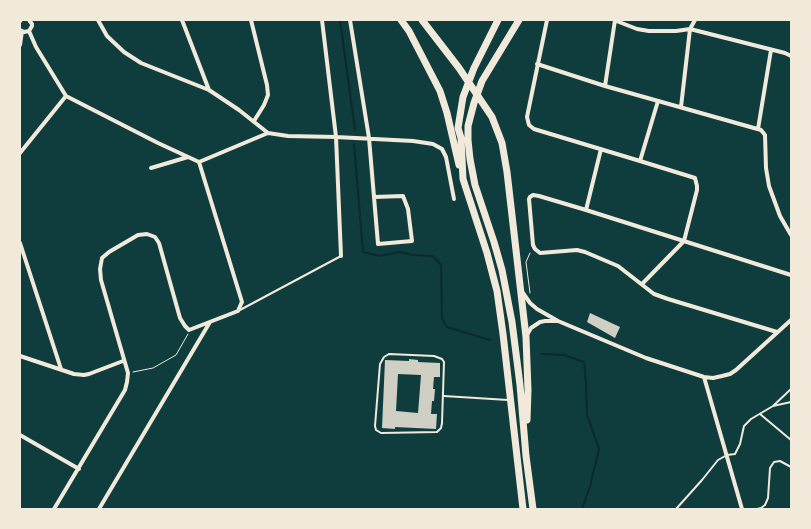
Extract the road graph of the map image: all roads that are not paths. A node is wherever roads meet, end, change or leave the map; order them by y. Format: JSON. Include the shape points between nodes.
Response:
{"nodes":[{"id":1,"x":30,"y":20,"type":"edge"},
{"id":2,"x":98,"y":20,"type":"edge"},
{"id":3,"x":182,"y":20,"type":"edge"},
{"id":4,"x":251,"y":20,"type":"edge"},
{"id":5,"x":322,"y":20,"type":"edge"},
{"id":6,"x":350,"y":20,"type":"edge"},
{"id":7,"x":401,"y":20,"type":"edge"},
{"id":8,"x":422,"y":20,"type":"edge"},
{"id":9,"x":498,"y":20,"type":"edge"},
{"id":10,"x":547,"y":20,"type":"edge"},
{"id":11,"x":615,"y":20,"type":"edge"},
{"id":12,"x":695,"y":20,"type":"edge"},
{"id":13,"x":519,"y":22,"type":"edge"},
{"id":14,"x":690,"y":29,"type":"junction"},
{"id":15,"x":21,"y":31,"type":"edge"},
{"id":16,"x":29,"y":31,"type":"junction"},
{"id":17,"x":20,"y":45,"type":"edge"},
{"id":18,"x":771,"y":50,"type":"junction"},
{"id":19,"x":791,"y":56,"type":"edge"},
{"id":20,"x":537,"y":64,"type":"junction"},
{"id":21,"x":606,"y":86,"type":"junction"},
{"id":22,"x":209,"y":90,"type":"junction"},
{"id":23,"x":66,"y":96,"type":"junction"},
{"id":24,"x":658,"y":101,"type":"junction"},
{"id":25,"x":681,"y":107,"type":"junction"},
{"id":26,"x":254,"y":121,"type":"junction"},
{"id":27,"x":758,"y":129,"type":"junction"},
{"id":28,"x":268,"y":133,"type":"junction"},
{"id":29,"x":336,"y":137,"type":"junction"},
{"id":30,"x":369,"y":138,"type":"junction"},
{"id":31,"x":601,"y":149,"type":"junction"},
{"id":32,"x":20,"y":153,"type":"edge"},
{"id":33,"x":188,"y":157,"type":"junction"},
{"id":34,"x":640,"y":161,"type":"junction"},
{"id":35,"x":199,"y":162,"type":"junction"},
{"id":36,"x":152,"y":168,"type":"dead end"},
{"id":37,"x":463,"y":179,"type":"junction"},
{"id":38,"x":374,"y":197,"type":"junction"},
{"id":39,"x":454,"y":199,"type":"dead end"},
{"id":40,"x":586,"y":210,"type":"junction"},
{"id":41,"x":791,"y":235,"type":"edge"},
{"id":42,"x":684,"y":241,"type":"junction"},
{"id":43,"x":20,"y":243,"type":"edge"},
{"id":44,"x":342,"y":256,"type":"joint"},
{"id":45,"x":20,"y":259,"type":"edge"},
{"id":46,"x":25,"y":259,"type":"junction"},
{"id":47,"x":791,"y":275,"type":"edge"},
{"id":48,"x":642,"y":284,"type":"junction"},
{"id":49,"x":521,"y":290,"type":"junction"},
{"id":50,"x":238,"y":311,"type":"junction"},
{"id":51,"x":791,"y":320,"type":"edge"},
{"id":52,"x":558,"y":321,"type":"junction"},
{"id":53,"x":210,"y":322,"type":"junction"},
{"id":54,"x":777,"y":332,"type":"junction"},
{"id":55,"x":526,"y":337,"type":"junction"},
{"id":56,"x":20,"y":356,"type":"edge"},
{"id":57,"x":124,"y":361,"type":"junction"},
{"id":58,"x":61,"y":369,"type":"junction"},
{"id":59,"x":704,"y":378,"type":"junction"},
{"id":60,"x":791,"y":388,"type":"edge"},
{"id":61,"x":444,"y":396,"type":"junction"},
{"id":62,"x":511,"y":400,"type":"junction"},
{"id":63,"x":791,"y":402,"type":"edge"},
{"id":64,"x":773,"y":406,"type":"junction"},
{"id":65,"x":760,"y":414,"type":"junction"},
{"id":66,"x":20,"y":435,"type":"edge"},
{"id":67,"x":791,"y":440,"type":"edge"},
{"id":68,"x":727,"y":455,"type":"junction"},
{"id":69,"x":526,"y":456,"type":"junction"},
{"id":70,"x":791,"y":467,"type":"edge"},
{"id":71,"x":79,"y":469,"type":"junction"},
{"id":72,"x":54,"y":509,"type":"edge"},
{"id":73,"x":100,"y":509,"type":"edge"},
{"id":74,"x":523,"y":509,"type":"edge"},
{"id":75,"x":533,"y":509,"type":"edge"},
{"id":76,"x":676,"y":509,"type":"edge"},
{"id":77,"x":743,"y":509,"type":"edge"},
{"id":78,"x":757,"y":509,"type":"edge"}],
"edges":[{"from":1,"to":16,"type":"street","via":[[32,26]]},
{"from":2,"to":22,"type":"street","via":[[114,44],[133,57]]},
{"from":3,"to":22,"type":"street"},
{"from":4,"to":26,"type":"street","via":[[268,95]]},
{"from":5,"to":29,"type":"street"},
{"from":6,"to":30,"type":"street"},
{"from":7,"to":37,"type":"highway","via":[[440,91]]},
{"from":8,"to":49,"type":"highway","via":[[471,84],[497,128],[507,172]]},
{"from":9,"to":37,"type":"highway","via":[[463,97],[458,128]]},
{"from":10,"to":20,"type":"street"},
{"from":11,"to":14,"type":"street","via":[[649,31]]},
{"from":11,"to":21,"type":"street"},
{"from":12,"to":14,"type":"street"},
{"from":13,"to":69,"type":"highway","via":[[482,81],[468,126],[468,140],[475,185],[502,270],[512,322]]},
{"from":14,"to":18,"type":"street"},
{"from":14,"to":25,"type":"street"},
{"from":15,"to":16,"type":"street"},
{"from":15,"to":17,"type":"street"},
{"from":16,"to":23,"type":"street"},
{"from":18,"to":19,"type":"street"},
{"from":18,"to":27,"type":"street"},
{"from":20,"to":21,"type":"street"},
{"from":20,"to":31,"type":"street","via":[[527,117],[529,125]]},
{"from":21,"to":24,"type":"street"},
{"from":22,"to":26,"type":"street"},
{"from":23,"to":32,"type":"street"},
{"from":23,"to":33,"type":"street"},
{"from":24,"to":25,"type":"street"},
{"from":24,"to":34,"type":"street"},
{"from":25,"to":27,"type":"street"},
{"from":26,"to":28,"type":"street"},
{"from":27,"to":41,"type":"street","via":[[765,135],[769,186]]},
{"from":28,"to":29,"type":"street"},
{"from":28,"to":35,"type":"street"},
{"from":29,"to":30,"type":"street"},
{"from":29,"to":44,"type":"street"},
{"from":30,"to":38,"type":"street"},
{"from":30,"to":39,"type":"street","via":[[414,141],[442,149]]},
{"from":31,"to":34,"type":"street"},
{"from":31,"to":40,"type":"street"},
{"from":33,"to":35,"type":"street"},
{"from":33,"to":36,"type":"street"},
{"from":34,"to":42,"type":"street","via":[[694,178],[697,190]]},
{"from":35,"to":50,"type":"street","via":[[242,302]]},
{"from":37,"to":62,"type":"highway","via":[[498,291]]},
{"from":38,"to":38,"type":"street","via":[[378,244],[412,241],[408,208],[402,196]]},
{"from":40,"to":42,"type":"street"},
{"from":40,"to":48,"type":"street","via":[[530,196],[537,251],[544,254],[585,252],[618,266]]},
{"from":42,"to":47,"type":"street"},
{"from":42,"to":48,"type":"street"},
{"from":43,"to":46,"type":"street"},
{"from":44,"to":50,"type":"lane"},
{"from":45,"to":46,"type":"street"},
{"from":46,"to":58,"type":"street"},
{"from":48,"to":54,"type":"street","via":[[654,294],[668,299]]},
{"from":49,"to":52,"type":"street","via":[[531,304]]},
{"from":49,"to":55,"type":"highway"},
{"from":50,"to":53,"type":"street"},
{"from":51,"to":54,"type":"street"},
{"from":52,"to":55,"type":"street","via":[[540,322]]},
{"from":52,"to":59,"type":"street"},
{"from":53,"to":57,"type":"street","via":[[190,330],[185,326],[159,243],[151,235],[138,234],[102,258],[100,269]]},
{"from":53,"to":73,"type":"street"},
{"from":54,"to":59,"type":"street","via":[[730,374]]},
{"from":55,"to":69,"type":"highway"},
{"from":56,"to":58,"type":"street"},
{"from":57,"to":58,"type":"street","via":[[84,375]]},
{"from":57,"to":71,"type":"street","via":[[128,373],[125,390]]},
{"from":59,"to":68,"type":"street"},
{"from":60,"to":64,"type":"lane"},
{"from":61,"to":61,"type":"lane","via":[[442,423],[437,432],[381,433],[376,430],[380,364],[389,354],[442,359]]},
{"from":61,"to":62,"type":"lane"},
{"from":62,"to":74,"type":"highway"},
{"from":63,"to":64,"type":"lane"},
{"from":64,"to":65,"type":"lane"},
{"from":65,"to":67,"type":"lane"},
{"from":65,"to":68,"type":"lane","via":[[744,426],[735,454]]},
{"from":66,"to":71,"type":"street"},
{"from":68,"to":76,"type":"lane","via":[[718,460]]},
{"from":68,"to":77,"type":"street"},
{"from":69,"to":75,"type":"highway"},
{"from":70,"to":78,"type":"lane","via":[[780,461],[774,462],[770,468],[768,498],[765,505]]},
{"from":71,"to":72,"type":"street"}]}
